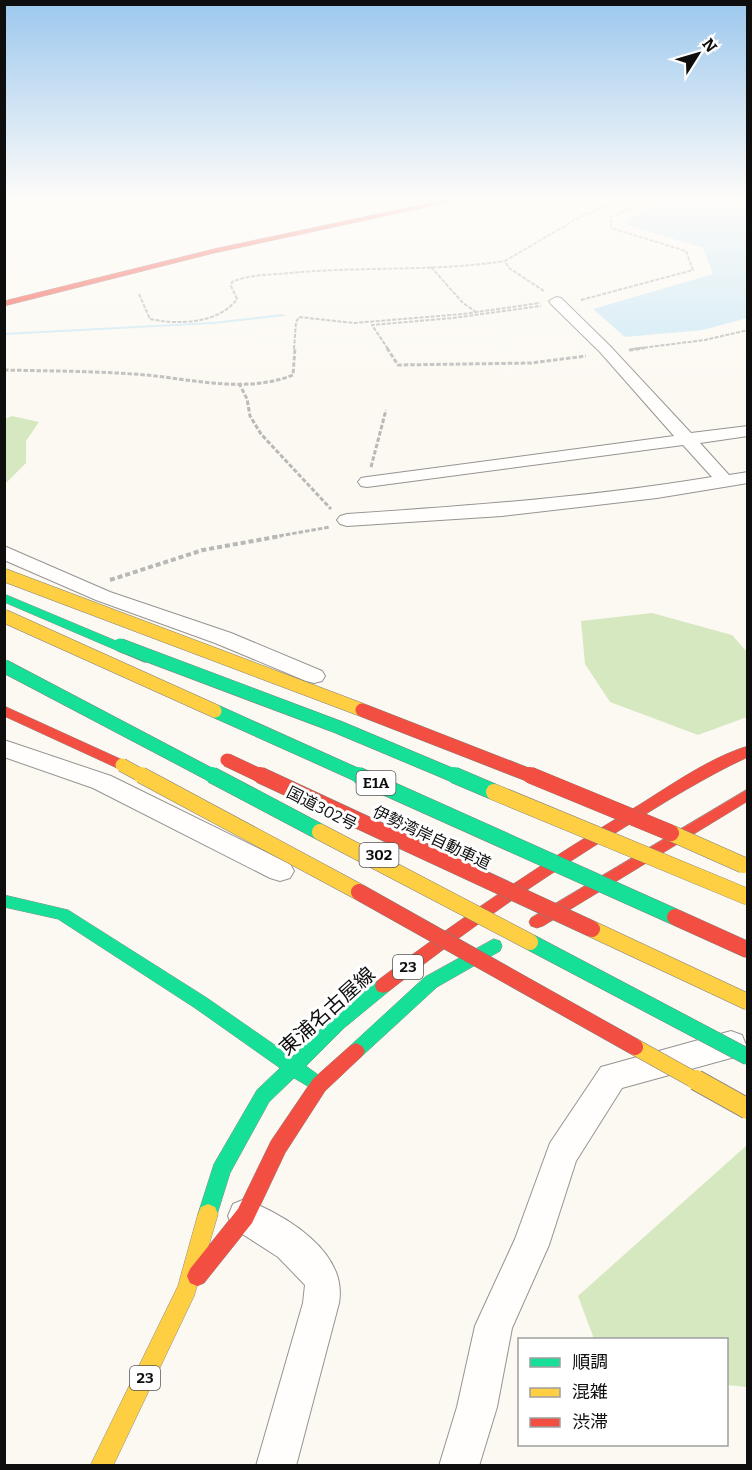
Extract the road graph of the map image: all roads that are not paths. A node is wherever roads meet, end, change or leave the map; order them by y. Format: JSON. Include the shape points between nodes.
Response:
{"nodes":[{"id":1,"x":106,"y":270,"type":"edge"},
{"id":2,"x":139,"y":270,"type":"edge"},
{"id":3,"x":4,"y":295,"type":"edge"},
{"id":4,"x":556,"y":301,"type":"road end"},
{"id":5,"x":4,"y":304,"type":"edge"},
{"id":6,"x":747,"y":431,"type":"edge"},
{"id":7,"x":689,"y":440,"type":"junction"},
{"id":8,"x":747,"y":477,"type":"edge"},
{"id":9,"x":725,"y":481,"type":"junction"},
{"id":10,"x":367,"y":482,"type":"road end"},
{"id":11,"x":346,"y":520,"type":"road end"},
{"id":12,"x":4,"y":552,"type":"edge"},
{"id":13,"x":4,"y":575,"type":"edge"},
{"id":14,"x":4,"y":599,"type":"edge"},
{"id":15,"x":4,"y":616,"type":"edge"},
{"id":16,"x":4,"y":657,"type":"edge"},
{"id":17,"x":4,"y":666,"type":"edge"},
{"id":18,"x":314,"y":676,"type":"dead end"},
{"id":19,"x":4,"y":682,"type":"edge"},
{"id":20,"x":4,"y":710,"type":"edge"},
{"id":21,"x":118,"y":710,"type":"dead end"},
{"id":22,"x":4,"y":748,"type":"edge"},
{"id":23,"x":747,"y":751,"type":"edge"},
{"id":24,"x":214,"y":755,"type":"dead end"},
{"id":25,"x":747,"y":794,"type":"edge"},
{"id":26,"x":693,"y":829,"type":"junction"},
{"id":27,"x":584,"y":844,"type":"junction"},
{"id":28,"x":747,"y":854,"type":"edge"},
{"id":29,"x":639,"y":868,"type":"junction"},
{"id":30,"x":747,"y":868,"type":"edge"},
{"id":31,"x":747,"y":897,"type":"edge"},
{"id":32,"x":4,"y":901,"type":"edge"},
{"id":33,"x":485,"y":909,"type":"junction"},
{"id":34,"x":526,"y":928,"type":"junction"},
{"id":35,"x":433,"y":946,"type":"junction"},
{"id":36,"x":747,"y":950,"type":"edge"},
{"id":37,"x":747,"y":1002,"type":"edge"},
{"id":38,"x":747,"y":1045,"type":"edge"},
{"id":39,"x":292,"y":1067,"type":"junction"},
{"id":40,"x":319,"y":1085,"type":"junction"},
{"id":41,"x":747,"y":1109,"type":"edge"},
{"id":42,"x":245,"y":1216,"type":"junction"},
{"id":43,"x":187,"y":1289,"type":"junction"},
{"id":44,"x":101,"y":1466,"type":"edge"},
{"id":45,"x":276,"y":1466,"type":"edge"},
{"id":46,"x":459,"y":1466,"type":"edge"}],
"edges":[{"from":1,"to":3,"type":"main road"},
{"from":2,"to":5,"type":"main road"},
{"from":4,"to":7,"type":"street"},
{"from":6,"to":7,"type":"street"},
{"from":7,"to":9,"type":"street"},
{"from":7,"to":10,"type":"street"},
{"from":8,"to":9,"type":"street"},
{"from":9,"to":11,"type":"street","via":[[502,510]]},
{"from":12,"to":18,"type":"street","via":[[104,596],[223,638]]},
{"from":13,"to":30,"type":"main road","bridge":true,"via":[[521,770]]},
{"from":14,"to":27,"type":"main road"},
{"from":14,"to":31,"type":"main road","bridge":true,"via":[[338,727]]},
{"from":15,"to":36,"type":"main road","name":"伊勢湾岸自動車道","number":"E1A","bridge":true},
{"from":16,"to":21,"type":"main road"},
{"from":17,"to":38,"type":"main road","bridge":true},
{"from":19,"to":33,"type":"main road","name":"国道302号","number":"302","via":[[214,772]]},
{"from":20,"to":41,"type":"main road","bridge":true,"via":[[122,765],[417,923]]},
{"from":22,"to":35,"type":"street","via":[[102,782]]},
{"from":23,"to":27,"type":"main road","name":"東浦名古屋線","number":"23"},
{"from":24,"to":37,"type":"main road","name":"伊勢湾岸自動車道","number":"E1A","bridge":true},
{"from":25,"to":26,"type":"main road","name":"東浦名古屋線","number":"23"},
{"from":26,"to":28,"type":"street"},
{"from":26,"to":29,"type":"main road","name":"東浦名古屋線","number":"23"},
{"from":27,"to":29,"type":"main road"},
{"from":27,"to":33,"type":"main road","name":"東浦名古屋線","number":"23"},
{"from":29,"to":34,"type":"main road","name":"東浦名古屋線","number":"23"},
{"from":32,"to":39,"type":"main road","via":[[62,914]]},
{"from":33,"to":34,"type":"main road","name":"国道302号","number":"302"},
{"from":33,"to":35,"type":"main road","name":"東浦名古屋線","number":"23"},
{"from":34,"to":38,"type":"main road","name":"国道302号","number":"302"},
{"from":34,"to":40,"type":"main road","name":"東浦名古屋線","number":"23","via":[[431,982]]},
{"from":35,"to":39,"type":"main road","name":"東浦名古屋線","number":"23","via":[[338,1023]]},
{"from":38,"to":46,"type":"street","via":[[612,1077],[562,1155],[531,1245],[494,1326],[477,1407]]},
{"from":39,"to":40,"type":"main road"},
{"from":39,"to":43,"type":"main road","name":"東浦名古屋線","number":"23","via":[[263,1096],[221,1170]]},
{"from":40,"to":42,"type":"main road","name":"東浦名古屋線","number":"23","via":[[278,1147]]},
{"from":42,"to":43,"type":"main road","name":"東浦名古屋線","number":"23"},
{"from":42,"to":45,"type":"street","via":[[295,1248],[324,1284]]},
{"from":43,"to":44,"type":"main road","name":"東浦名古屋線","number":"23"}]}
